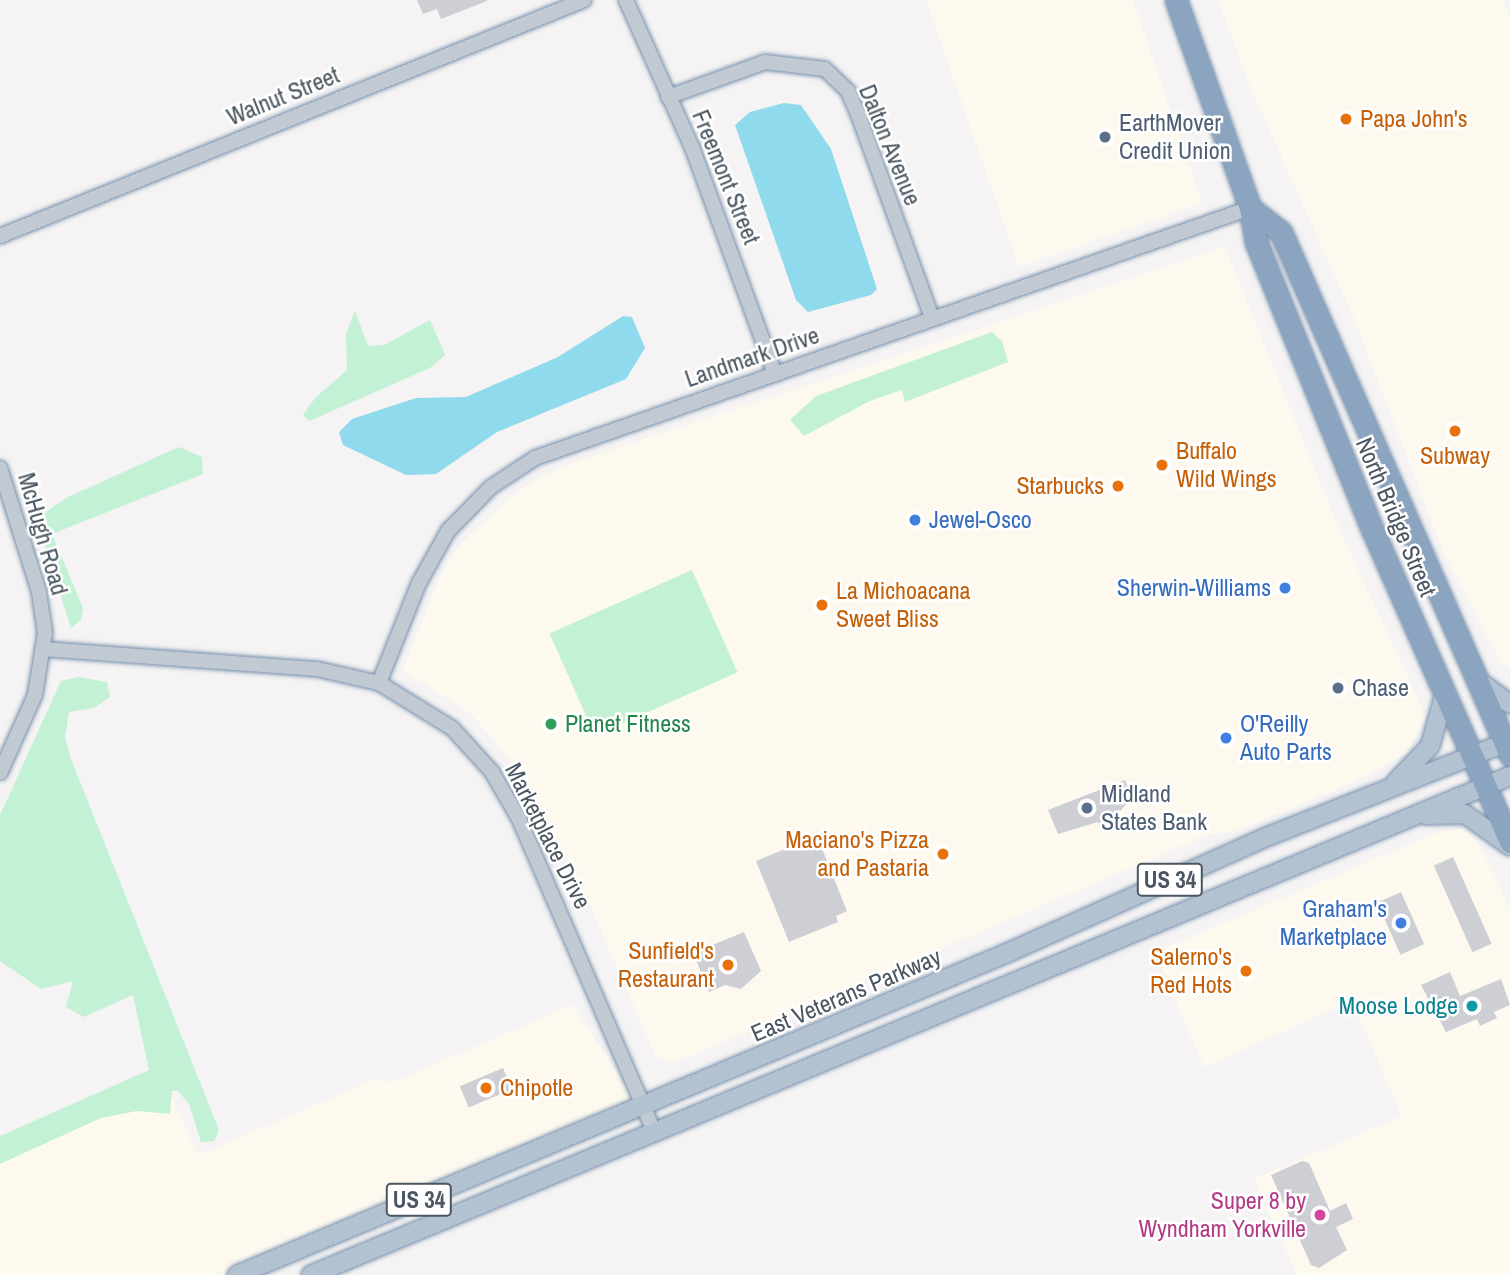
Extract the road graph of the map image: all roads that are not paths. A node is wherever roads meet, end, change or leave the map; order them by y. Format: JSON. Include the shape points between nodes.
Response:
{"nodes":[{"id":1,"x":584,"y":0,"type":"edge"},
{"id":2,"x":626,"y":0,"type":"edge"},
{"id":3,"x":1176,"y":0,"type":"edge"},
{"id":4,"x":668,"y":97,"type":"junction"},
{"id":5,"x":1250,"y":208,"type":"junction"},
{"id":6,"x":0,"y":236,"type":"edge"},
{"id":7,"x":932,"y":318,"type":"junction"},
{"id":8,"x":775,"y":374,"type":"junction"},
{"id":9,"x":0,"y":468,"type":"edge"},
{"id":10,"x":2,"y":485,"type":"edge"},
{"id":11,"x":6,"y":510,"type":"edge"},
{"id":12,"x":43,"y":649,"type":"junction"},
{"id":13,"x":1476,"y":679,"type":"junction"},
{"id":14,"x":379,"y":683,"type":"junction"},
{"id":15,"x":1446,"y":693,"type":"junction"},
{"id":16,"x":1510,"y":704,"type":"edge"},
{"id":17,"x":1508,"y":746,"type":"edge"},
{"id":18,"x":1472,"y":755,"type":"junction"},
{"id":19,"x":0,"y":773,"type":"edge"},
{"id":20,"x":1510,"y":776,"type":"edge"},
{"id":21,"x":1485,"y":785,"type":"junction"},
{"id":22,"x":1391,"y":787,"type":"junction"},
{"id":23,"x":1408,"y":816,"type":"junction"},
{"id":24,"x":1510,"y":844,"type":"edge"},
{"id":25,"x":644,"y":1108,"type":"junction"},
{"id":26,"x":655,"y":1133,"type":"junction"},
{"id":27,"x":237,"y":1275,"type":"edge"},
{"id":28,"x":311,"y":1275,"type":"edge"}],
"edges":[{"from":1,"to":6,"type":"street","name":"Walnut Street"},
{"from":2,"to":4,"type":"street","name":"Freemont Street"},
{"from":3,"to":5,"type":"highway","name":"North Bridge Street"},
{"from":4,"to":7,"type":"street","name":"Dalton Avenue","via":[[765,62],[825,69],[848,91]]},
{"from":4,"to":8,"type":"street","name":"Freemont Street"},
{"from":5,"to":7,"type":"street","name":"Landmark Drive"},
{"from":5,"to":13,"type":"highway","name":"North Bridge Street","via":[[1280,232]]},
{"from":5,"to":15,"type":"highway","name":"North Bridge Street","via":[[1256,242],[1339,452]]},
{"from":7,"to":8,"type":"street","name":"Landmark Drive"},
{"from":8,"to":14,"type":"street","name":"Landmark Drive","via":[[535,458],[491,487],[437,547]]},
{"from":9,"to":10,"type":"street","name":"McHugh Road"},
{"from":10,"to":11,"type":"street","name":"McHugh Road"},
{"from":11,"to":12,"type":"street","name":"McHugh Road","via":[[39,592]]},
{"from":12,"to":14,"type":"street","name":"Marketplace Drive","via":[[317,669]]},
{"from":12,"to":19,"type":"street","name":"McHugh Road","via":[[35,695]]},
{"from":13,"to":16,"type":"main road"},
{"from":13,"to":17,"type":"highway","name":"North Bridge Street"},
{"from":14,"to":25,"type":"street","name":"Marketplace Drive","via":[[452,727],[503,787],[551,886]]},
{"from":15,"to":18,"type":"highway","name":"North Bridge Street"},
{"from":15,"to":22,"type":"main road","via":[[1430,746]]},
{"from":17,"to":18,"type":"main road","number":"US 34"},
{"from":18,"to":21,"type":"highway","name":"North Bridge Street"},
{"from":18,"to":22,"type":"main road","name":"East Veterans Parkway","number":"US 34"},
{"from":20,"to":21,"type":"main road","number":"US 34"},
{"from":21,"to":23,"type":"main road","name":"East Veterans Parkway","number":"US 34"},
{"from":21,"to":24,"type":"highway","name":"North Bridge Street"},
{"from":22,"to":25,"type":"main road","name":"East Veterans Parkway","number":"US 34"},
{"from":23,"to":24,"type":"main road","via":[[1465,814]]},
{"from":23,"to":26,"type":"main road","name":"East Veterans Parkway","number":"US 34"},
{"from":25,"to":26,"type":"street","name":"Marketplace Drive"},
{"from":25,"to":27,"type":"main road","name":"East Veterans Parkway","number":"US 34"},
{"from":26,"to":28,"type":"main road","name":"East Veterans Parkway","number":"US 34"}]}
